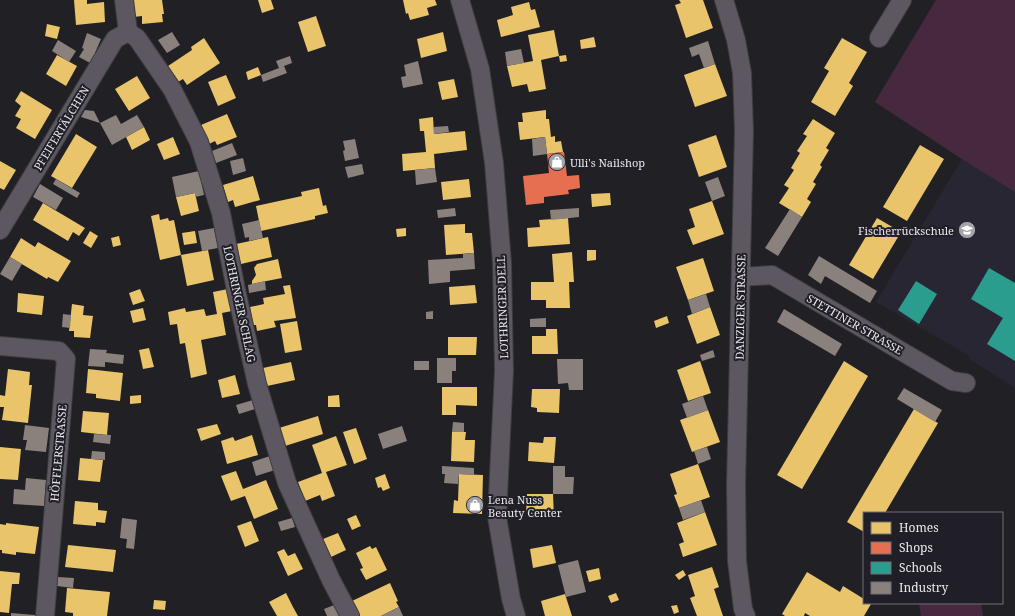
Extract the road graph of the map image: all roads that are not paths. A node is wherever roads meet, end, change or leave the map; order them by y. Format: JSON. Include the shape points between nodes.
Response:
{"nodes":[{"id":1,"x":124,"y":0,"type":"edge"},
{"id":2,"x":460,"y":0,"type":"edge"},
{"id":3,"x":724,"y":0,"type":"edge"},
{"id":4,"x":902,"y":0,"type":"edge"},
{"id":5,"x":128,"y":32,"type":"junction"},
{"id":6,"x":879,"y":38,"type":"dead end"},
{"id":7,"x":0,"y":230,"type":"edge"},
{"id":8,"x":741,"y":277,"type":"junction"},
{"id":9,"x":0,"y":346,"type":"edge"},
{"id":10,"x":966,"y":383,"type":"dead end"},
{"id":11,"x":45,"y":616,"type":"edge"},
{"id":12,"x":350,"y":616,"type":"edge"},
{"id":13,"x":516,"y":616,"type":"edge"},
{"id":14,"x":746,"y":616,"type":"edge"}],
"edges":[{"from":1,"to":5,"type":"street"},
{"from":2,"to":13,"type":"street","name":"LOTHRINGER DELL","via":[[480,69],[494,163],[502,262],[504,371],[497,517]]},
{"from":3,"to":8,"type":"street","name":"DANZIGER STRASSE","via":[[736,40],[742,73],[744,131]]},
{"from":4,"to":6,"type":"street"},
{"from":5,"to":7,"type":"street","name":"PFEIFERTÄLCHEN","via":[[115,39]]},
{"from":5,"to":12,"type":"street","name":"LOTHRINGER SCHLAG","via":[[137,38],[172,89],[199,142],[221,213],[257,384],[287,483]]},
{"from":8,"to":10,"type":"street","name":"STETTINER STRASSE","via":[[772,275],[952,381]]},
{"from":8,"to":14,"type":"street","name":"DANZIGER STRASSE","via":[[736,478],[737,561]]},
{"from":9,"to":11,"type":"street","name":"HÖFFLERSTRASSE","via":[[59,352],[66,359]]}]}
